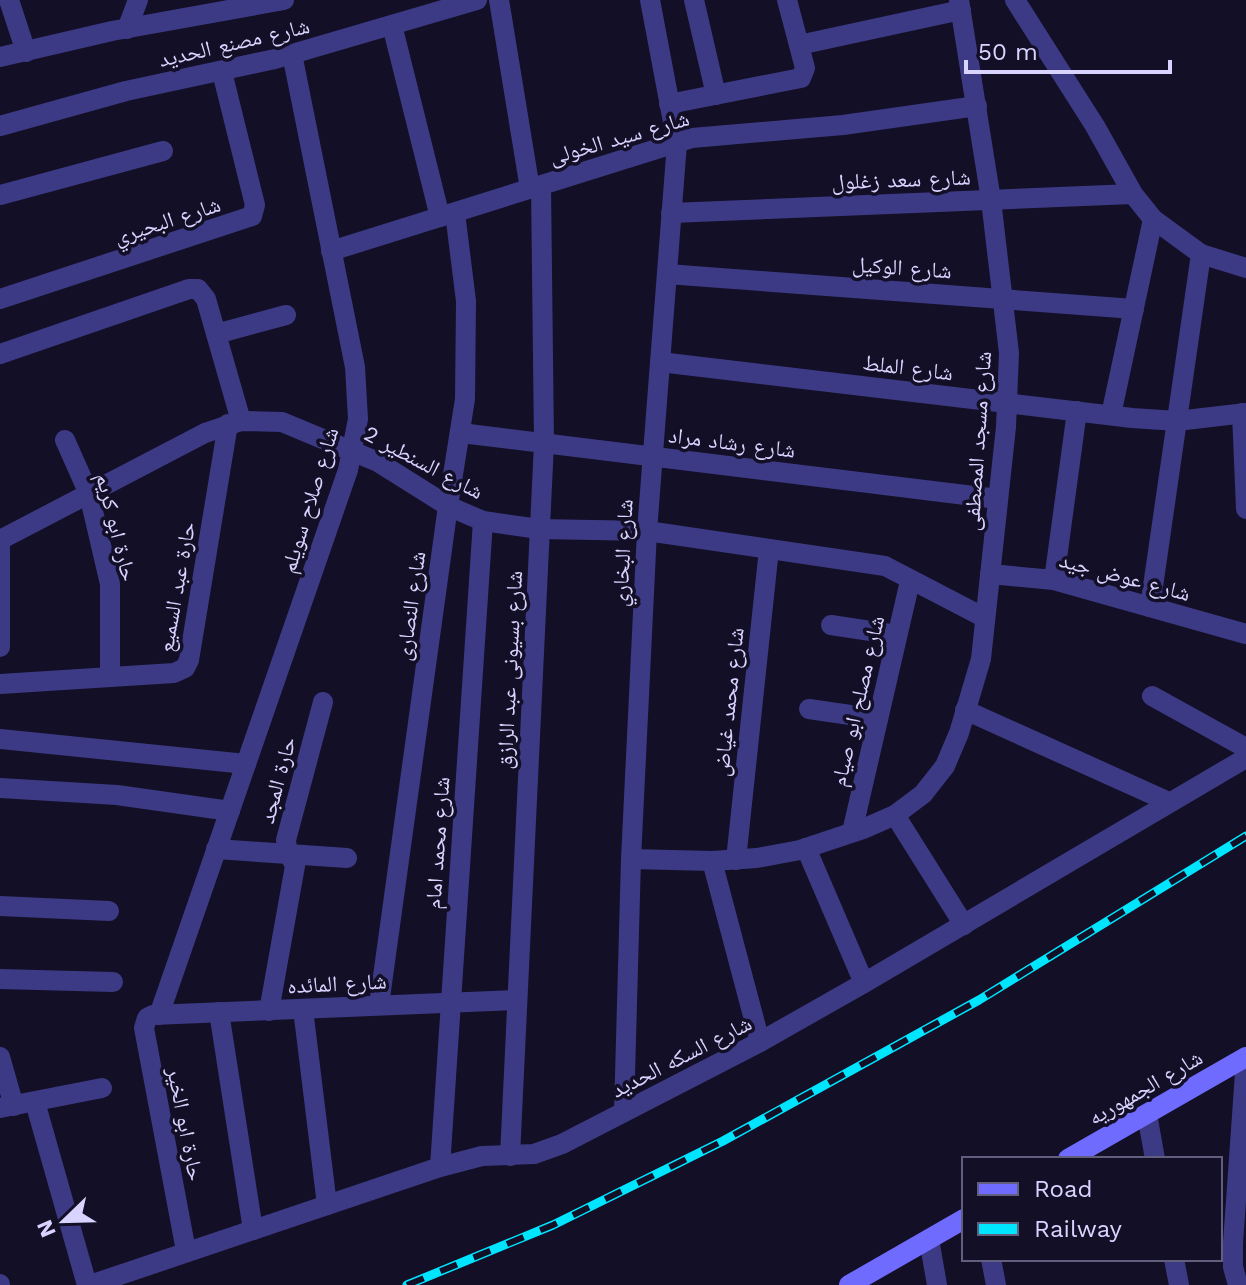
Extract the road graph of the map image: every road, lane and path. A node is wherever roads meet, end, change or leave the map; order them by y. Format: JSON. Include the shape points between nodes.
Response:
{"nodes":[{"id":1,"x":9,"y":0,"type":"edge"},
{"id":2,"x":138,"y":0,"type":"edge"},
{"id":3,"x":284,"y":0,"type":"edge"},
{"id":4,"x":477,"y":0,"type":"edge"},
{"id":5,"x":499,"y":0,"type":"edge"},
{"id":6,"x":650,"y":0,"type":"edge"},
{"id":7,"x":694,"y":0,"type":"edge"},
{"id":8,"x":787,"y":0,"type":"edge"},
{"id":9,"x":1015,"y":0,"type":"edge"},
{"id":10,"x":960,"y":5,"type":"edge"},
{"id":11,"x":392,"y":25,"type":"junction"},
{"id":12,"x":127,"y":29,"type":"junction"},
{"id":13,"x":799,"y":45,"type":"junction"},
{"id":14,"x":26,"y":52,"type":"junction"},
{"id":15,"x":292,"y":54,"type":"junction"},
{"id":16,"x":0,"y":57,"type":"edge"},
{"id":17,"x":222,"y":72,"type":"junction"},
{"id":18,"x":716,"y":95,"type":"junction"},
{"id":19,"x":669,"y":104,"type":"junction"},
{"id":20,"x":977,"y":106,"type":"junction"},
{"id":21,"x":0,"y":126,"type":"edge"},
{"id":22,"x":677,"y":143,"type":"junction"},
{"id":23,"x":163,"y":151,"type":"dead end"},
{"id":24,"x":536,"y":187,"type":"junction"},
{"id":25,"x":1133,"y":194,"type":"junction"},
{"id":26,"x":0,"y":195,"type":"edge"},
{"id":27,"x":991,"y":200,"type":"junction"},
{"id":28,"x":671,"y":213,"type":"junction"},
{"id":29,"x":447,"y":215,"type":"junction"},
{"id":30,"x":1153,"y":219,"type":"junction"},
{"id":31,"x":331,"y":251,"type":"junction"},
{"id":32,"x":1201,"y":254,"type":"junction"},
{"id":33,"x":1246,"y":268,"type":"edge"},
{"id":34,"x":667,"y":274,"type":"junction"},
{"id":35,"x":0,"y":299,"type":"edge"},
{"id":36,"x":1005,"y":299,"type":"junction"},
{"id":37,"x":1134,"y":309,"type":"junction"},
{"id":38,"x":286,"y":315,"type":"dead end"},
{"id":39,"x":216,"y":334,"type":"junction"},
{"id":40,"x":0,"y":354,"type":"edge"},
{"id":41,"x":660,"y":362,"type":"junction"},
{"id":42,"x":1007,"y":403,"type":"junction"},
{"id":43,"x":1077,"y":411,"type":"junction"},
{"id":44,"x":1244,"y":413,"type":"edge"},
{"id":45,"x":1111,"y":415,"type":"junction"},
{"id":46,"x":1177,"y":421,"type":"junction"},
{"id":47,"x":235,"y":422,"type":"junction"},
{"id":48,"x":461,"y":433,"type":"junction"},
{"id":49,"x":65,"y":440,"type":"dead end"},
{"id":50,"x":544,"y":443,"type":"junction"},
{"id":51,"x":352,"y":449,"type":"junction"},
{"id":52,"x":652,"y":457,"type":"junction"},
{"id":53,"x":89,"y":494,"type":"junction"},
{"id":54,"x":998,"y":499,"type":"junction"},
{"id":55,"x":448,"y":506,"type":"junction"},
{"id":56,"x":1246,"y":509,"type":"edge"},
{"id":57,"x":483,"y":521,"type":"junction"},
{"id":58,"x":539,"y":529,"type":"junction"},
{"id":59,"x":647,"y":531,"type":"junction"},
{"id":60,"x":0,"y":540,"type":"edge"},
{"id":61,"x":769,"y":549,"type":"junction"},
{"id":62,"x":990,"y":574,"type":"junction"},
{"id":63,"x":1054,"y":580,"type":"junction"},
{"id":64,"x":910,"y":581,"type":"junction"},
{"id":65,"x":1150,"y":607,"type":"junction"},
{"id":66,"x":985,"y":618,"type":"junction"},
{"id":67,"x":831,"y":625,"type":"dead end"},
{"id":68,"x":1246,"y":634,"type":"edge"},
{"id":69,"x":897,"y":635,"type":"junction"},
{"id":70,"x":0,"y":647,"type":"edge"},
{"id":71,"x":110,"y":677,"type":"junction"},
{"id":72,"x":0,"y":684,"type":"edge"},
{"id":73,"x":1152,"y":696,"type":"dead end"},
{"id":74,"x":323,"y":702,"type":"dead end"},
{"id":75,"x":809,"y":709,"type":"dead end"},
{"id":76,"x":965,"y":710,"type":"junction"},
{"id":77,"x":878,"y":719,"type":"junction"},
{"id":78,"x":0,"y":739,"type":"edge"},
{"id":79,"x":1246,"y":748,"type":"edge"},
{"id":80,"x":1246,"y":758,"type":"edge"},
{"id":81,"x":246,"y":764,"type":"junction"},
{"id":82,"x":0,"y":788,"type":"edge"},
{"id":83,"x":1169,"y":802,"type":"junction"},
{"id":84,"x":230,"y":811,"type":"junction"},
{"id":85,"x":895,"y":815,"type":"junction"},
{"id":86,"x":852,"y":832,"type":"junction"},
{"id":87,"x":806,"y":848,"type":"junction"},
{"id":88,"x":216,"y":849,"type":"junction"},
{"id":89,"x":289,"y":854,"type":"junction"},
{"id":90,"x":347,"y":858,"type":"dead end"},
{"id":91,"x":631,"y":859,"type":"junction"},
{"id":92,"x":736,"y":860,"type":"junction"},
{"id":93,"x":712,"y":861,"type":"junction"},
{"id":94,"x":0,"y":906,"type":"edge"},
{"id":95,"x":109,"y":911,"type":"dead end"},
{"id":96,"x":964,"y":925,"type":"junction"},
{"id":97,"x":0,"y":979,"type":"edge"},
{"id":98,"x":113,"y":982,"type":"dead end"},
{"id":99,"x":864,"y":983,"type":"junction"},
{"id":100,"x":517,"y":1000,"type":"junction"},
{"id":101,"x":451,"y":1002,"type":"junction"},
{"id":102,"x":379,"y":1005,"type":"junction"},
{"id":103,"x":303,"y":1009,"type":"junction"},
{"id":104,"x":269,"y":1011,"type":"junction"},
{"id":105,"x":219,"y":1012,"type":"junction"},
{"id":106,"x":159,"y":1015,"type":"junction"},
{"id":107,"x":760,"y":1042,"type":"junction"},
{"id":108,"x":0,"y":1057,"type":"edge"},
{"id":109,"x":1246,"y":1058,"type":"edge"},
{"id":110,"x":102,"y":1088,"type":"dead end"},
{"id":111,"x":35,"y":1102,"type":"junction"},
{"id":112,"x":7,"y":1107,"type":"edge"},
{"id":113,"x":624,"y":1112,"type":"junction"},
{"id":114,"x":1147,"y":1114,"type":"junction"},
{"id":115,"x":510,"y":1156,"type":"junction"},
{"id":116,"x":1072,"y":1157,"type":"edge"},
{"id":117,"x":1155,"y":1157,"type":"edge"},
{"id":118,"x":440,"y":1167,"type":"junction"},
{"id":119,"x":327,"y":1205,"type":"junction"},
{"id":120,"x":962,"y":1220,"type":"edge"},
{"id":121,"x":253,"y":1230,"type":"junction"},
{"id":122,"x":929,"y":1239,"type":"junction"},
{"id":123,"x":186,"y":1251,"type":"junction"},
{"id":124,"x":1240,"y":1258,"type":"edge"},
{"id":125,"x":991,"y":1261,"type":"edge"},
{"id":126,"x":1174,"y":1261,"type":"edge"},
{"id":127,"x":88,"y":1285,"type":"edge"},
{"id":128,"x":849,"y":1285,"type":"edge"},
{"id":129,"x":937,"y":1285,"type":"edge"},
{"id":130,"x":996,"y":1285,"type":"edge"},
{"id":131,"x":1179,"y":1285,"type":"edge"},
{"id":132,"x":1238,"y":1285,"type":"edge"}],
"edges":[{"from":1,"to":14,"type":"street"},
{"from":2,"to":12,"type":"street"},
{"from":3,"to":12,"type":"street"},
{"from":4,"to":11,"type":"street","name":"شارع مصنع الحديد"},
{"from":5,"to":24,"type":"street","name":"شارع بسيونى عبد الرازق"},
{"from":6,"to":19,"type":"street","name":"شارع البخاري"},
{"from":7,"to":18,"type":"street"},
{"from":8,"to":13,"type":"street"},
{"from":9,"to":25,"type":"street"},
{"from":10,"to":13,"type":"street"},
{"from":10,"to":20,"type":"street","name":"شارع مسجد المصطفى"},
{"from":11,"to":15,"type":"street","name":"شارع مصنع الحديد"},
{"from":11,"to":29,"type":"street","name":"شارع النصارى"},
{"from":12,"to":14,"type":"street"},
{"from":13,"to":18,"type":"street","via":[[805,68],[801,78]]},
{"from":14,"to":16,"type":"street"},
{"from":15,"to":17,"type":"street","name":"شارع مصنع الحديد"},
{"from":15,"to":31,"type":"street","name":"شارع صلاح سويلم"},
{"from":17,"to":21,"type":"street","name":"شارع مصنع الحديد","via":[[126,91]]},
{"from":17,"to":35,"type":"street","name":"شارع البحيري","via":[[255,205],[252,216]]},
{"from":18,"to":19,"type":"street"},
{"from":19,"to":22,"type":"street","name":"شارع البخاري"},
{"from":20,"to":22,"type":"street","name":"شارع سيد الخولى"},
{"from":20,"to":27,"type":"street","name":"شارع مسجد المصطفى"},
{"from":22,"to":24,"type":"street","name":"شارع سيد الخولى"},
{"from":22,"to":28,"type":"street","name":"شارع البخاري"},
{"from":23,"to":26,"type":"street"},
{"from":24,"to":29,"type":"street","name":"شارع سيد الخولى"},
{"from":24,"to":50,"type":"street","name":"شارع بسيونى عبد الرازق"},
{"from":25,"to":27,"type":"street","name":"شارع سعد زغلول"},
{"from":25,"to":30,"type":"street"},
{"from":27,"to":28,"type":"street","name":"شارع سعد زغلول"},
{"from":27,"to":36,"type":"street","name":"شارع مسجد المصطفى"},
{"from":28,"to":34,"type":"street","name":"شارع البخاري"},
{"from":29,"to":31,"type":"street","name":"شارع سيد الخولى"},
{"from":29,"to":48,"type":"street","name":"شارع النصارى","via":[[466,301]]},
{"from":30,"to":32,"type":"street"},
{"from":30,"to":37,"type":"street"},
{"from":31,"to":51,"type":"street","name":"شارع صلاح سويلم","via":[[355,367],[358,419]]},
{"from":32,"to":33,"type":"street"},
{"from":32,"to":46,"type":"street"},
{"from":34,"to":36,"type":"street","name":"شارع الوكيل"},
{"from":34,"to":41,"type":"street","name":"شارع البخاري"},
{"from":36,"to":37,"type":"street","name":"شارع الوكيل"},
{"from":36,"to":42,"type":"street","name":"شارع مسجد المصطفى"},
{"from":37,"to":45,"type":"street"},
{"from":38,"to":39,"type":"street"},
{"from":39,"to":40,"type":"street","via":[[204,294],[189,289]]},
{"from":39,"to":47,"type":"street"},
{"from":41,"to":42,"type":"street","name":"شارع الملط"},
{"from":41,"to":52,"type":"street","name":"شارع البخاري"},
{"from":42,"to":43,"type":"street","name":"شارع الملط"},
{"from":42,"to":54,"type":"street","name":"شارع مسجد المصطفى"},
{"from":43,"to":45,"type":"street","name":"شارع الملط"},
{"from":43,"to":63,"type":"street"},
{"from":44,"to":46,"type":"street","name":"شارع الملط"},
{"from":44,"to":56,"type":"street"},
{"from":45,"to":46,"type":"street","name":"شارع الملط"},
{"from":46,"to":65,"type":"street"},
{"from":47,"to":51,"type":"street","name":"شارع السنطير 2","via":[[282,422]]},
{"from":47,"to":53,"type":"street","name":"شارع السنطير 2"},
{"from":47,"to":71,"type":"street","name":"حارة عبد السميع","via":[[187,664],[178,673]]},
{"from":48,"to":50,"type":"street","name":"شارع رشاد مراد"},
{"from":48,"to":55,"type":"street","name":"شارع النصارى"},
{"from":49,"to":53,"type":"street","name":"حارة ابو كريم"},
{"from":50,"to":52,"type":"street","name":"شارع رشاد مراد"},
{"from":50,"to":58,"type":"street","name":"شارع بسيونى عبد الرازق"},
{"from":51,"to":55,"type":"street","name":"شارع السنطير 2"},
{"from":51,"to":81,"type":"street","name":"شارع صلاح سويلم"},
{"from":52,"to":54,"type":"street","name":"شارع رشاد مراد"},
{"from":52,"to":59,"type":"street","name":"شارع البخاري"},
{"from":53,"to":60,"type":"street","name":"شارع السنطير 2"},
{"from":53,"to":71,"type":"street","name":"حارة ابو كريم","via":[[110,584]]},
{"from":54,"to":62,"type":"street","name":"شارع مسجد المصطفى"},
{"from":55,"to":57,"type":"street","name":"شارع السنطير 2"},
{"from":55,"to":102,"type":"street","name":"شارع النصارى"},
{"from":57,"to":58,"type":"street","name":"شارع السنطير 2"},
{"from":57,"to":101,"type":"street","name":"شارع محمد امام"},
{"from":58,"to":59,"type":"street","name":"شارع السنطير 2"},
{"from":58,"to":100,"type":"street","name":"شارع بسيونى عبد الرازق"},
{"from":59,"to":61,"type":"street","name":"شارع السنطير 2"},
{"from":59,"to":91,"type":"street","name":"شارع البخاري"},
{"from":60,"to":70,"type":"street"},
{"from":61,"to":64,"type":"street","name":"شارع السنطير 2","via":[[885,566]]},
{"from":61,"to":92,"type":"street","name":"شارع محمد غياض"},
{"from":62,"to":63,"type":"street","name":"شارع عوض جيد"},
{"from":62,"to":66,"type":"street","name":"شارع مسجد المصطفى"},
{"from":63,"to":65,"type":"street","name":"شارع عوض جيد"},
{"from":64,"to":66,"type":"street","name":"شارع السنطير 2"},
{"from":64,"to":69,"type":"street","name":"شارع مصلح ابو صيام"},
{"from":65,"to":68,"type":"street","name":"شارع عوض جيد"},
{"from":66,"to":76,"type":"street","name":"شارع مسجد المصطفى","via":[[981,659]]},
{"from":67,"to":69,"type":"street"},
{"from":69,"to":77,"type":"street","name":"شارع مصلح ابو صيام"},
{"from":71,"to":72,"type":"street","name":"حارة عبد السميع"},
{"from":73,"to":79,"type":"street"},
{"from":74,"to":89,"type":"street","name":"حارة المجد","via":[[286,840]]},
{"from":75,"to":77,"type":"street"},
{"from":76,"to":83,"type":"street"},
{"from":76,"to":85,"type":"street","name":"شارع مسجد المصطفى","via":[[945,766],[923,794]]},
{"from":77,"to":86,"type":"street","name":"شارع مصلح ابو صيام"},
{"from":78,"to":81,"type":"street"},
{"from":80,"to":83,"type":"street","name":"شارع السكه الحديد"},
{"from":81,"to":84,"type":"street","name":"شارع صلاح سويلم"},
{"from":82,"to":84,"type":"street","via":[[117,795]]},
{"from":83,"to":96,"type":"street","name":"شارع السكه الحديد"},
{"from":84,"to":88,"type":"street","name":"شارع صلاح سويلم"},
{"from":85,"to":86,"type":"street","name":"شارع مسجد المصطفى"},
{"from":85,"to":96,"type":"street"},
{"from":86,"to":87,"type":"street","name":"شارع مسجد المصطفى"},
{"from":87,"to":92,"type":"street","name":"شارع مسجد المصطفى"},
{"from":87,"to":99,"type":"street"},
{"from":88,"to":89,"type":"street"},
{"from":88,"to":106,"type":"street","name":"شارع صلاح سويلم"},
{"from":89,"to":90,"type":"street"},
{"from":89,"to":104,"type":"street","name":"حارة المجد","via":[[295,866]]},
{"from":91,"to":93,"type":"street","name":"شارع مسجد المصطفى"},
{"from":91,"to":113,"type":"street","name":"شارع البخاري"},
{"from":92,"to":93,"type":"street","name":"شارع مسجد المصطفى"},
{"from":93,"to":107,"type":"street"},
{"from":94,"to":95,"type":"street"},
{"from":96,"to":99,"type":"street","name":"شارع السكه الحديد"},
{"from":97,"to":98,"type":"street"},
{"from":99,"to":107,"type":"street","name":"شارع السكه الحديد"},
{"from":100,"to":101,"type":"street","name":"شارع المائده"},
{"from":100,"to":115,"type":"street","name":"شارع بسيونى عبد الرازق"},
{"from":101,"to":102,"type":"street","name":"شارع المائده"},
{"from":101,"to":118,"type":"street","name":"شارع محمد امام"},
{"from":102,"to":103,"type":"street","name":"شارع المائده"},
{"from":103,"to":104,"type":"street","name":"شارع المائده"},
{"from":103,"to":119,"type":"street"},
{"from":104,"to":105,"type":"street","name":"شارع المائده"},
{"from":105,"to":106,"type":"street","name":"شارع المائده"},
{"from":105,"to":121,"type":"street"},
{"from":106,"to":123,"type":"street","name":"حارة ابو الخير","via":[[147,1018],[144,1028]]},
{"from":107,"to":113,"type":"street","name":"شارع السكه الحديد"},
{"from":108,"to":112,"type":"street"},
{"from":109,"to":114,"type":"main road","name":"شارع الجمهوريه"},
{"from":109,"to":124,"type":"street"},
{"from":110,"to":111,"type":"street"},
{"from":111,"to":112,"type":"street"},
{"from":111,"to":127,"type":"street"},
{"from":113,"to":115,"type":"street","name":"شارع السكه الحديد","via":[[562,1144]]},
{"from":114,"to":116,"type":"main road","name":"شارع الجمهوريه"},
{"from":114,"to":117,"type":"street"},
{"from":115,"to":118,"type":"street","name":"شارع السكه الحديد","via":[[482,1156]]},
{"from":118,"to":119,"type":"street","name":"شارع السكه الحديد"},
{"from":119,"to":121,"type":"street","name":"شارع السكه الحديد"},
{"from":120,"to":122,"type":"main road"},
{"from":121,"to":123,"type":"street","name":"شارع السكه الحديد"},
{"from":122,"to":128,"type":"main road"},
{"from":122,"to":129,"type":"street"},
{"from":123,"to":127,"type":"street","name":"شارع السكه الحديد"},
{"from":124,"to":132,"type":"street"},
{"from":125,"to":130,"type":"street"},
{"from":126,"to":131,"type":"street"}]}
